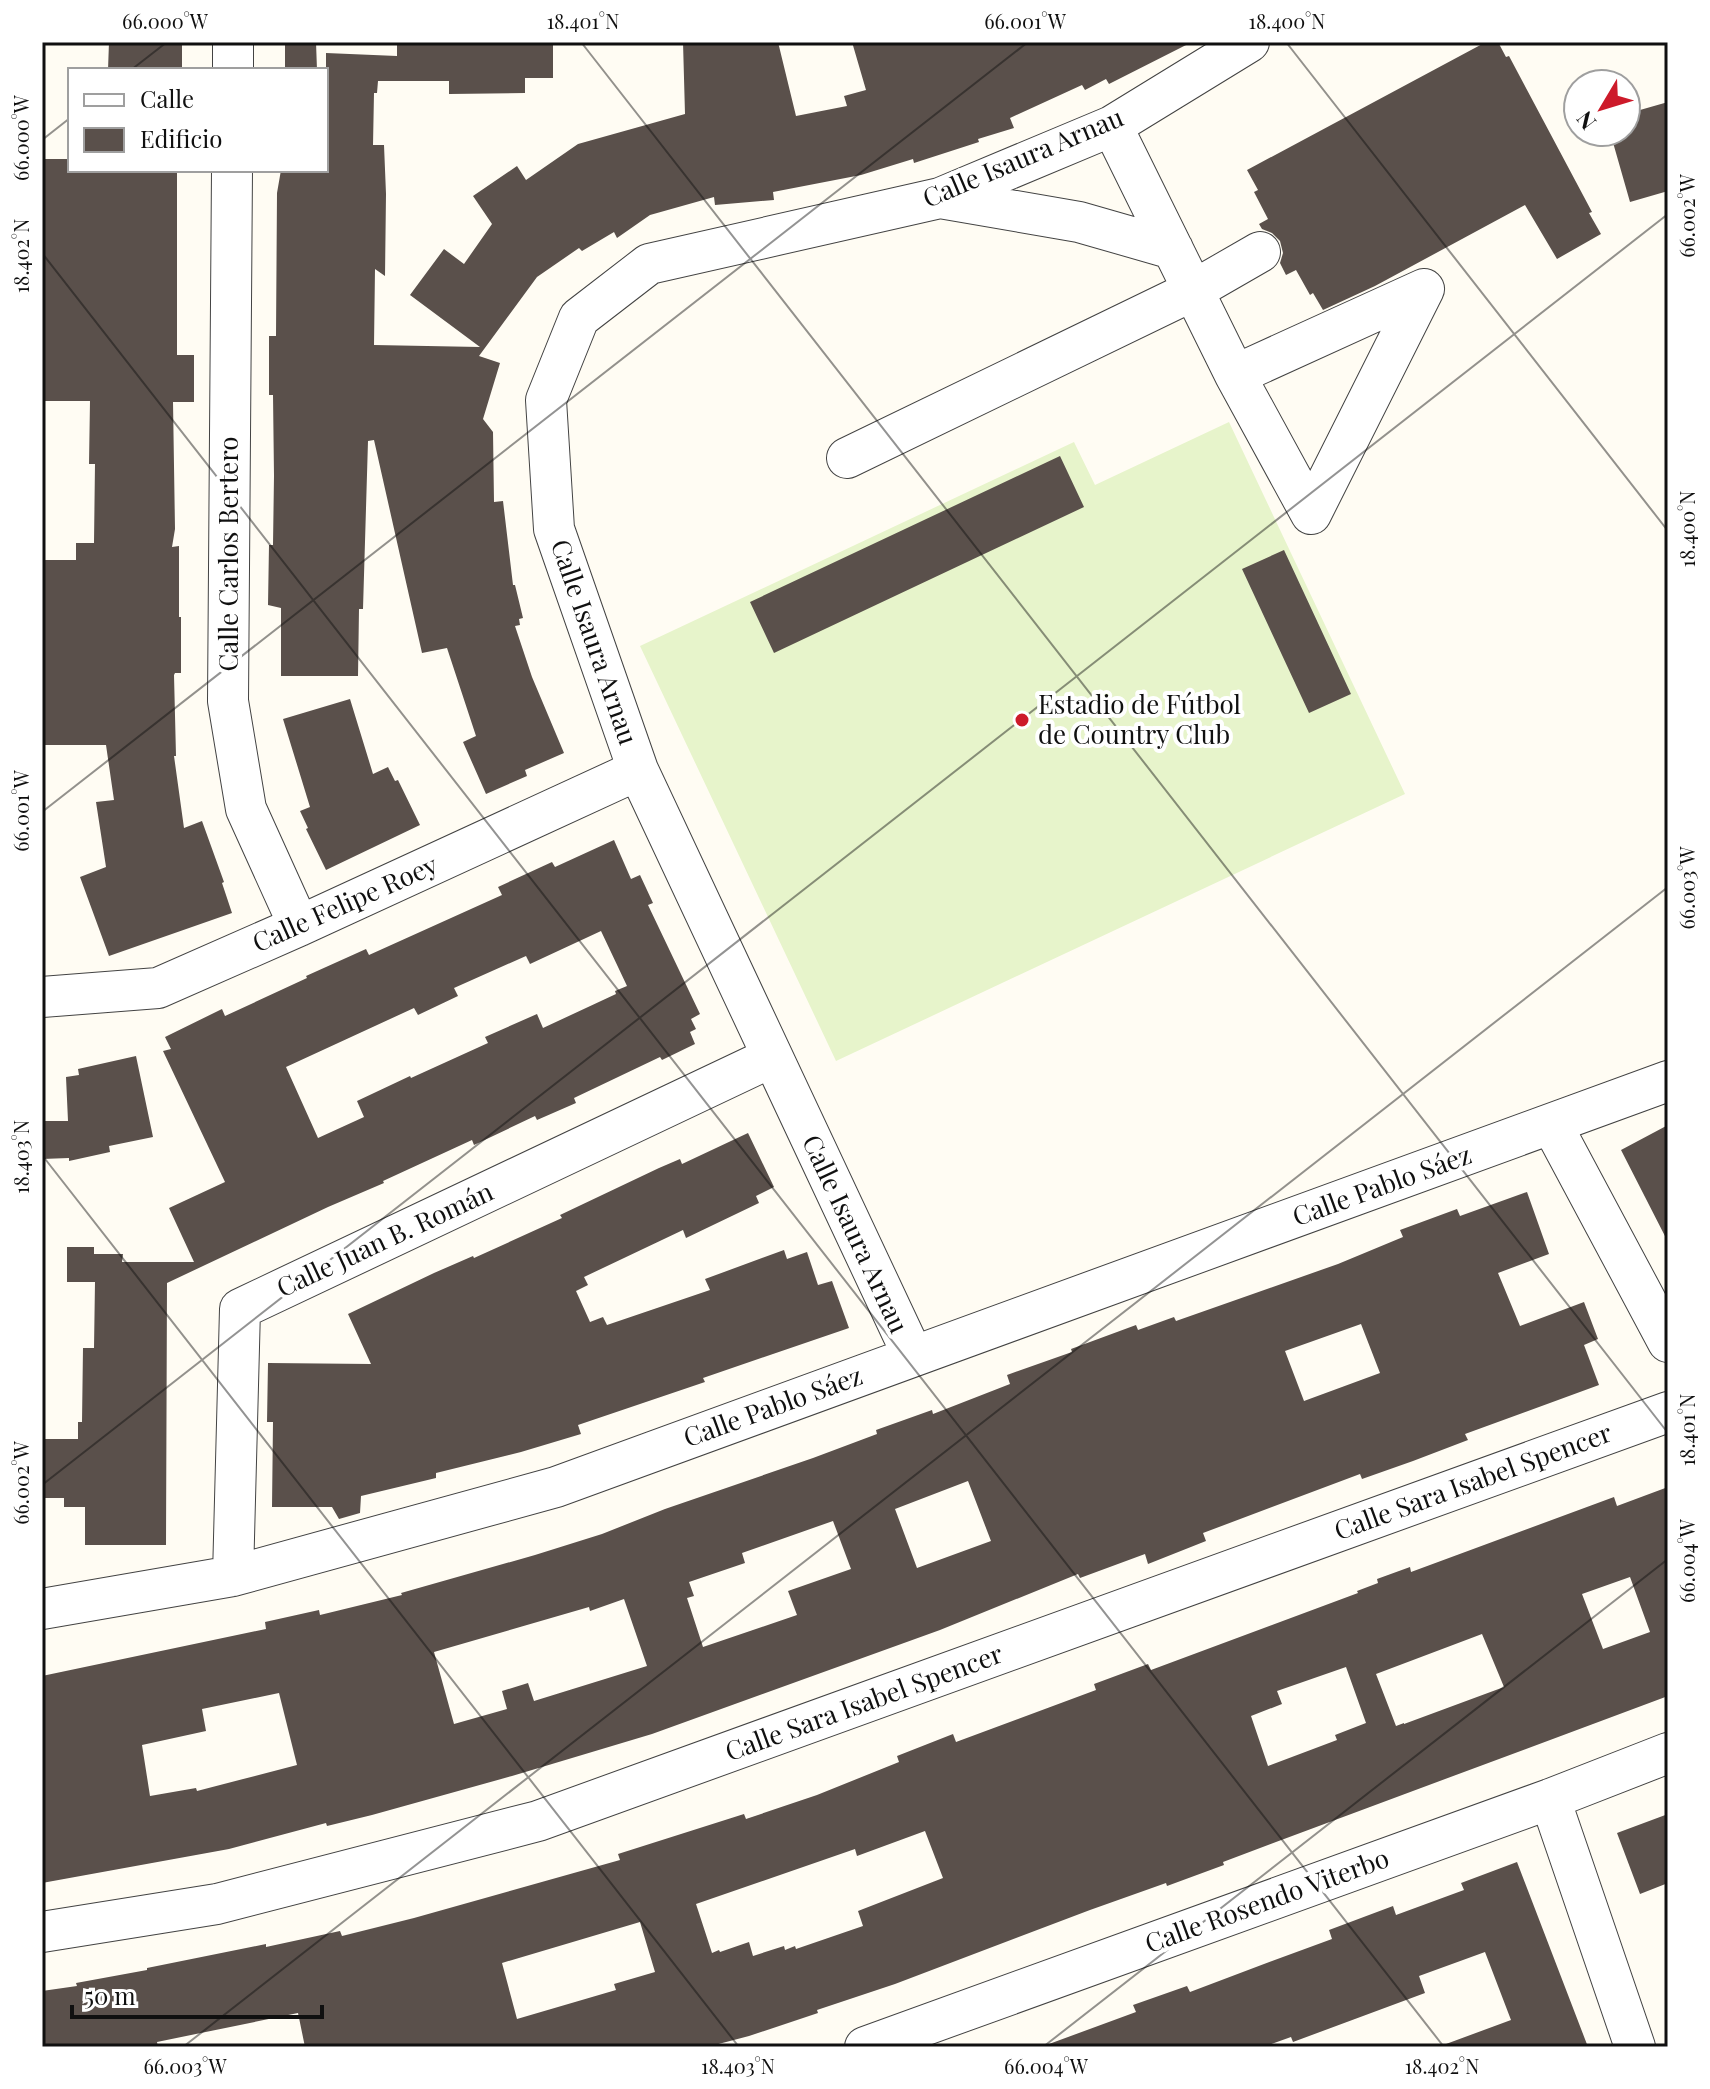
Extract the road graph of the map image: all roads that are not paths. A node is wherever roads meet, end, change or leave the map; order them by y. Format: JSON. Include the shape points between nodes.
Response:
{"nodes":[{"id":1,"x":233,"y":42,"type":"edge"},
{"id":2,"x":1249,"y":42,"type":"edge"},
{"id":3,"x":233,"y":68,"type":"edge"},
{"id":4,"x":1112,"y":126,"type":"junction"},
{"id":5,"x":232,"y":172,"type":"edge"},
{"id":6,"x":940,"y":198,"type":"junction"},
{"id":7,"x":1173,"y":249,"type":"junction"},
{"id":8,"x":1260,"y":252,"type":"dead end"},
{"id":9,"x":1194,"y":290,"type":"junction"},
{"id":10,"x":1235,"y":375,"type":"junction"},
{"id":11,"x":847,"y":458,"type":"dead end"},
{"id":12,"x":638,"y":770,"type":"junction"},
{"id":13,"x":299,"y":926,"type":"junction"},
{"id":14,"x":42,"y":997,"type":"edge"},
{"id":15,"x":772,"y":1057,"type":"junction"},
{"id":16,"x":1668,"y":1081,"type":"edge"},
{"id":17,"x":1552,"y":1125,"type":"junction"},
{"id":18,"x":1668,"y":1342,"type":"edge"},
{"id":19,"x":913,"y":1356,"type":"junction"},
{"id":20,"x":1668,"y":1412,"type":"edge"},
{"id":21,"x":233,"y":1576,"type":"junction"},
{"id":22,"x":42,"y":1609,"type":"edge"},
{"id":23,"x":1668,"y":1753,"type":"edge"},
{"id":24,"x":1550,"y":1799,"type":"junction"},
{"id":25,"x":42,"y":1932,"type":"edge"},
{"id":26,"x":865,"y":2047,"type":"edge"},
{"id":27,"x":1635,"y":2047,"type":"edge"}],
"edges":[{"from":1,"to":3,"type":"street"},
{"from":2,"to":4,"type":"street","name":"Calle Isaura Arnau"},
{"from":4,"to":6,"type":"street","name":"Calle Isaura Arnau"},
{"from":4,"to":7,"type":"street"},
{"from":5,"to":13,"type":"street","name":"Calle Carlos Bertero","via":[[228,701],[246,809]]},
{"from":6,"to":7,"type":"street","via":[[1079,222]]},
{"from":6,"to":12,"type":"street","name":"Calle Isaura Arnau","via":[[649,264],[579,318],[546,400],[554,529]]},
{"from":7,"to":9,"type":"street"},
{"from":8,"to":9,"type":"street"},
{"from":9,"to":10,"type":"street"},
{"from":9,"to":11,"type":"street"},
{"from":10,"to":10,"type":"street","via":[[1311,514],[1424,289]]},
{"from":12,"to":13,"type":"street","name":"Calle Felipe Roey"},
{"from":12,"to":15,"type":"street","name":"Calle Isaura Arnau"},
{"from":13,"to":14,"type":"street","name":"Calle Felipe Roey","via":[[158,988]]},
{"from":15,"to":19,"type":"street","name":"Calle Isaura Arnau"},
{"from":15,"to":21,"type":"street","name":"Calle Juan B. Román","via":[[240,1309]]},
{"from":16,"to":17,"type":"street","name":"Calle Pablo Sáez"},
{"from":17,"to":18,"type":"street"},
{"from":17,"to":19,"type":"street","name":"Calle Pablo Sáez"},
{"from":19,"to":21,"type":"street","name":"Calle Pablo Sáez","via":[[556,1487]]},
{"from":20,"to":25,"type":"street","name":"Calle Sara Isabel Spencer","via":[[538,1821],[217,1904]]},
{"from":21,"to":22,"type":"street","name":"Calle Pablo Sáez"},
{"from":23,"to":24,"type":"street","name":"Calle Rosendo Viterbo"},
{"from":24,"to":26,"type":"street","name":"Calle Rosendo Viterbo"},
{"from":24,"to":27,"type":"street"}]}
